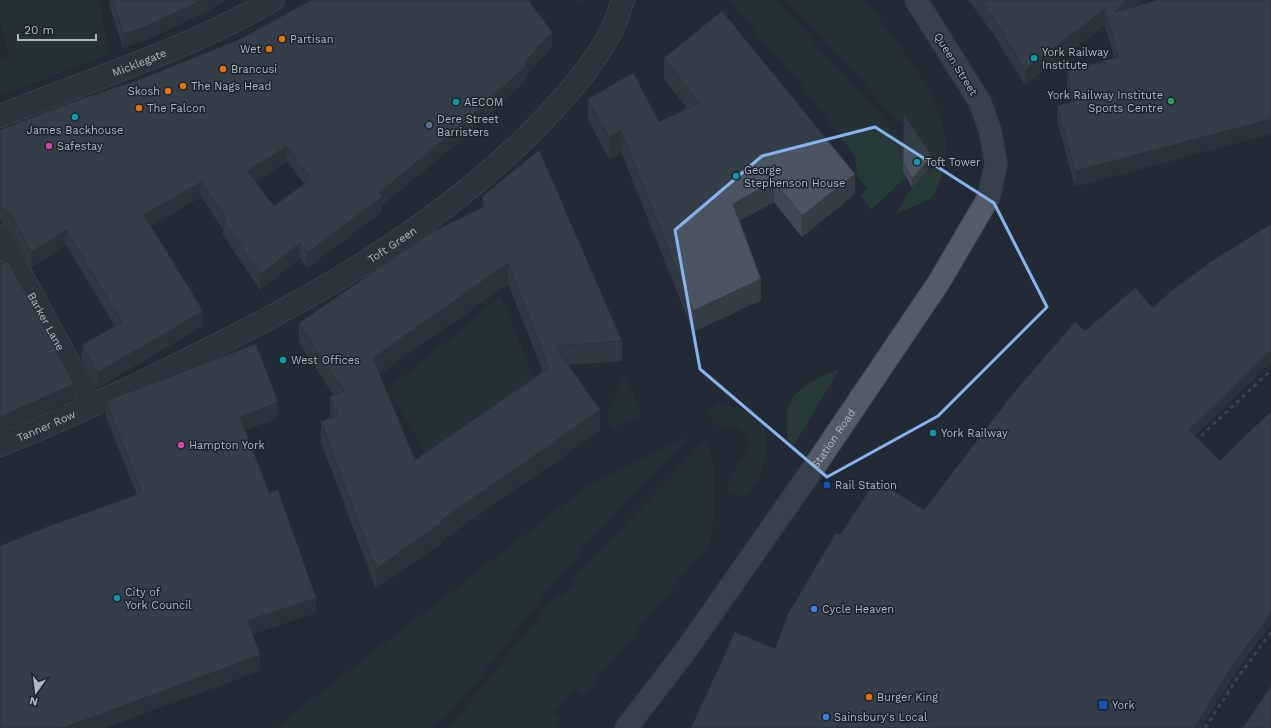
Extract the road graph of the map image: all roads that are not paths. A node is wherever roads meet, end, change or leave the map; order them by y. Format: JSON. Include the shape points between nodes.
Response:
{"nodes":[{"id":1,"x":273,"y":0,"type":"edge"},
{"id":2,"x":623,"y":0,"type":"edge"},
{"id":3,"x":916,"y":0,"type":"edge"},
{"id":4,"x":0,"y":116,"type":"edge"},
{"id":5,"x":990,"y":130,"type":"joint"},
{"id":6,"x":0,"y":236,"type":"edge"},
{"id":7,"x":92,"y":406,"type":"junction"},
{"id":8,"x":0,"y":445,"type":"edge"},
{"id":9,"x":626,"y":728,"type":"edge"}],
"edges":[{"from":1,"to":4,"type":"street","name":"Micklegate","via":[[171,51]]},
{"from":2,"to":7,"type":"street","name":"Toft Green","via":[[610,33],[574,88],[517,148],[482,178],[404,236],[296,304]]},
{"from":3,"to":5,"type":"main road","name":"Queen Street","via":[[980,102]]},
{"from":5,"to":9,"type":"main road","name":"Station Road","via":[[996,163],[989,197],[965,239],[810,474],[684,653]]},
{"from":6,"to":7,"type":"street","name":"Barker Lane"},
{"from":7,"to":8,"type":"street","name":"Tanner Row"}]}
